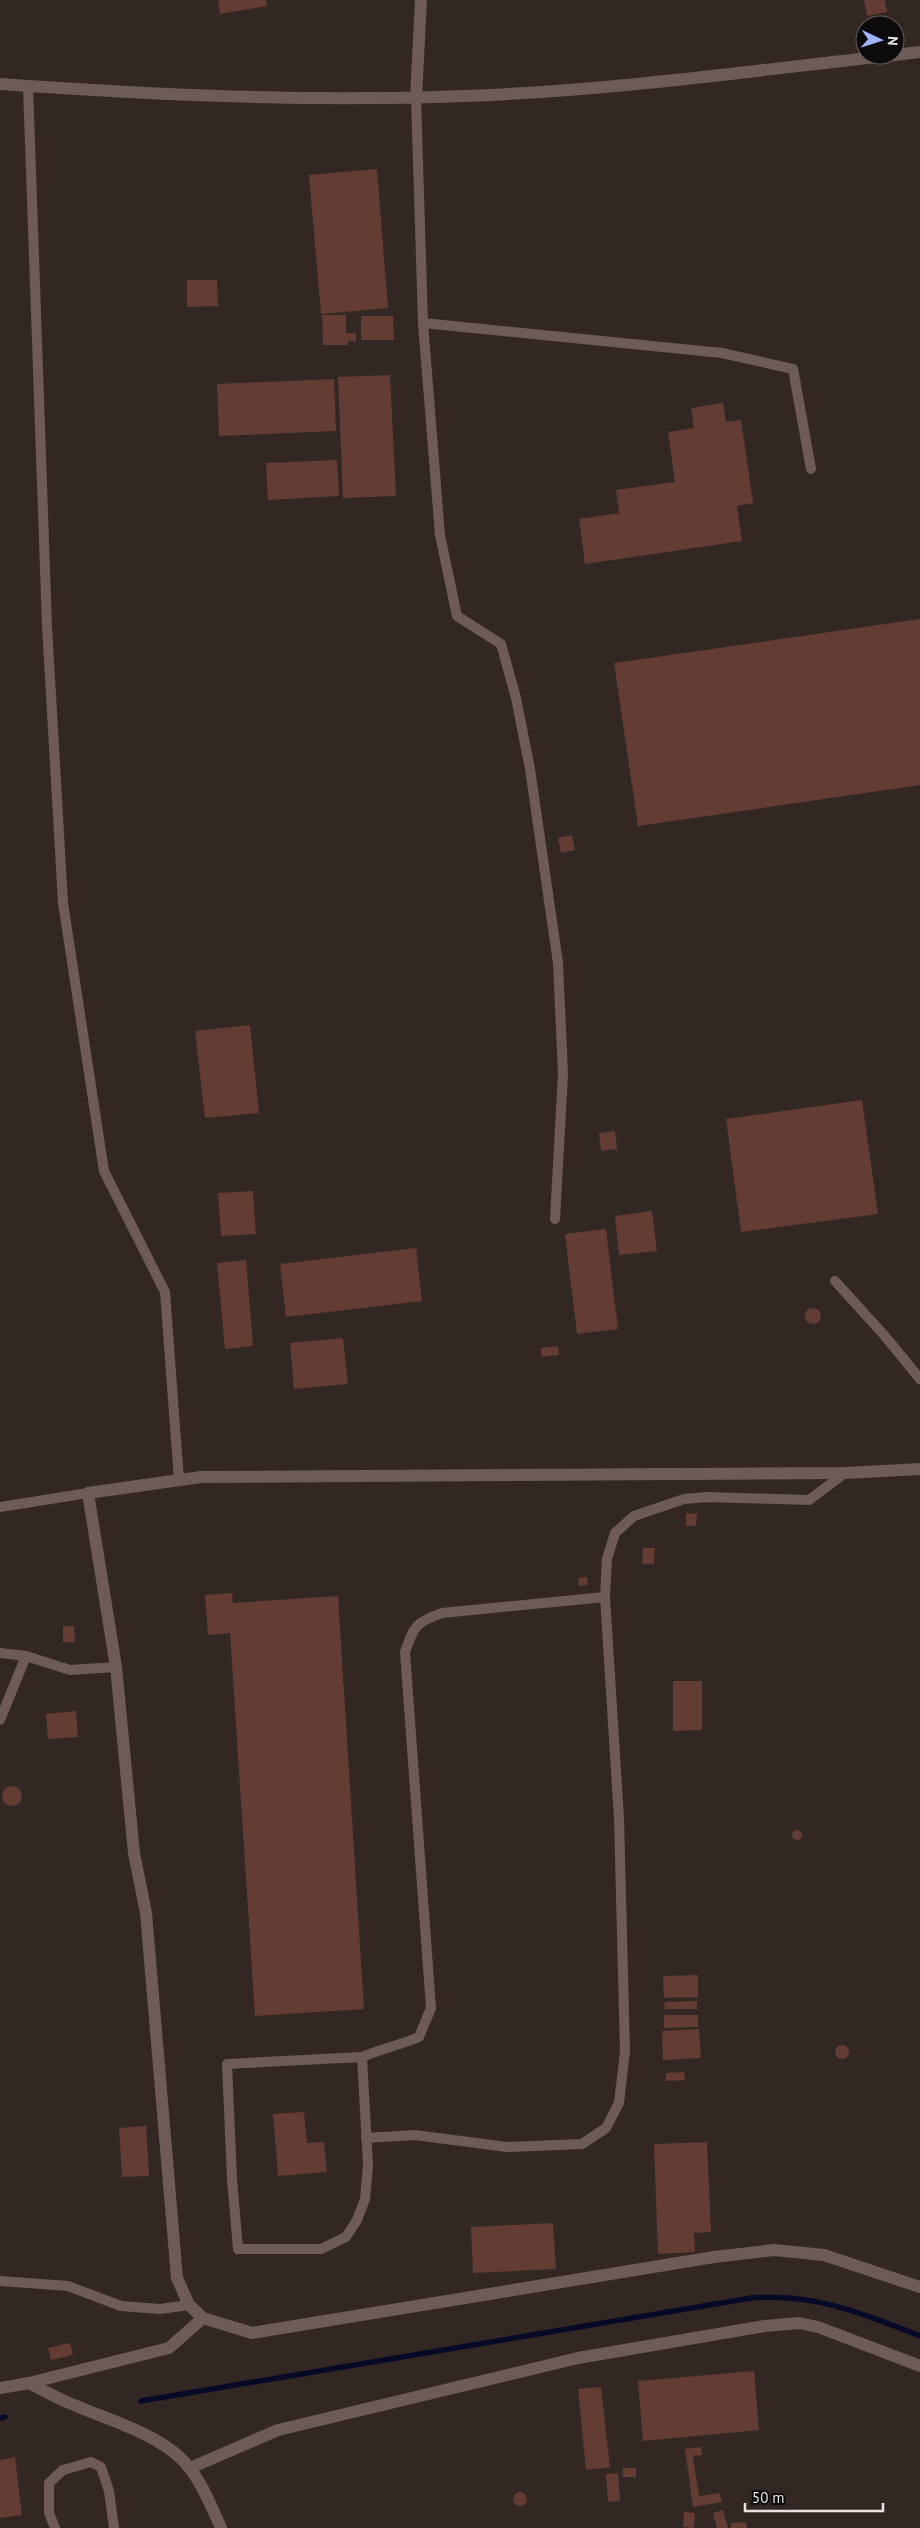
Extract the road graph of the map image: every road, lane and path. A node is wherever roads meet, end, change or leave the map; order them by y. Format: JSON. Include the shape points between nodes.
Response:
{"nodes":[{"id":1,"x":422,"y":0,"type":"edge"},
{"id":2,"x":920,"y":52,"type":"edge"},
{"id":3,"x":905,"y":54,"type":"edge"},
{"id":4,"x":855,"y":59,"type":"edge"},
{"id":5,"x":0,"y":84,"type":"edge"},
{"id":6,"x":28,"y":86,"type":"junction"},
{"id":7,"x":416,"y":98,"type":"junction"},
{"id":8,"x":423,"y":323,"type":"junction"},
{"id":9,"x":811,"y":469,"type":"dead end"},
{"id":10,"x":555,"y":1219,"type":"dead end"},
{"id":11,"x":835,"y":1281,"type":"dead end"},
{"id":12,"x":920,"y":1379,"type":"edge"},
{"id":13,"x":920,"y":1468,"type":"edge"},
{"id":14,"x":845,"y":1473,"type":"junction"},
{"id":15,"x":179,"y":1480,"type":"junction"},
{"id":16,"x":88,"y":1493,"type":"junction"},
{"id":17,"x":0,"y":1507,"type":"edge"},
{"id":18,"x":605,"y":1597,"type":"junction"},
{"id":19,"x":0,"y":1653,"type":"edge"},
{"id":20,"x":26,"y":1656,"type":"junction"},
{"id":21,"x":116,"y":1666,"type":"junction"},
{"id":22,"x":0,"y":1720,"type":"edge"},
{"id":23,"x":362,"y":2057,"type":"junction"},
{"id":24,"x":366,"y":2138,"type":"junction"},
{"id":25,"x":0,"y":2281,"type":"edge"},
{"id":26,"x":920,"y":2287,"type":"edge"},
{"id":27,"x":188,"y":2305,"type":"junction"},
{"id":28,"x":203,"y":2318,"type":"junction"},
{"id":29,"x":920,"y":2366,"type":"edge"},
{"id":30,"x":29,"y":2383,"type":"junction"},
{"id":31,"x":0,"y":2388,"type":"edge"},
{"id":32,"x":190,"y":2468,"type":"junction"},
{"id":33,"x":55,"y":2528,"type":"edge"},
{"id":34,"x":114,"y":2528,"type":"edge"},
{"id":35,"x":220,"y":2528,"type":"edge"}],
"edges":[{"from":1,"to":7,"type":"street"},
{"from":2,"to":3,"type":"street"},
{"from":4,"to":7,"type":"street","via":[[587,88]]},
{"from":5,"to":6,"type":"street"},
{"from":6,"to":7,"type":"street","via":[[206,97]]},
{"from":6,"to":15,"type":"lane","via":[[47,626],[63,903],[104,1171],[166,1292]]},
{"from":7,"to":8,"type":"lane"},
{"from":8,"to":9,"type":"lane","via":[[703,351],[793,369]]},
{"from":8,"to":10,"type":"lane","via":[[440,535],[458,616],[502,644],[532,778],[558,972],[563,1074]]},
{"from":11,"to":12,"type":"lane"},
{"from":13,"to":14,"type":"street"},
{"from":14,"to":15,"type":"street","via":[[220,1477]]},
{"from":14,"to":18,"type":"lane","via":[[809,1500],[684,1499],[634,1516],[615,1533],[607,1559]]},
{"from":15,"to":16,"type":"street"},
{"from":16,"to":17,"type":"lane"},
{"from":16,"to":21,"type":"street"},
{"from":18,"to":23,"type":"lane","via":[[442,1613],[422,1620],[412,1633],[405,1652],[431,2008],[419,2037]]},
{"from":18,"to":24,"type":"lane","via":[[621,1886],[625,2051],[619,2103],[606,2128],[582,2144],[507,2147],[415,2135]]},
{"from":19,"to":20,"type":"lane"},
{"from":20,"to":21,"type":"lane","via":[[70,1670]]},
{"from":20,"to":22,"type":"lane"},
{"from":21,"to":27,"type":"street","via":[[134,1853],[146,1913],[177,2278]]},
{"from":23,"to":24,"type":"lane"},
{"from":23,"to":24,"type":"lane","via":[[227,2064],[238,2249],[321,2249],[346,2237],[365,2200]]},
{"from":25,"to":27,"type":"lane","via":[[68,2286],[121,2306],[160,2310]]},
{"from":26,"to":28,"type":"street","via":[[824,2255],[774,2250],[714,2257],[252,2333]]},
{"from":27,"to":28,"type":"street"},
{"from":28,"to":30,"type":"street","via":[[169,2348]]},
{"from":29,"to":32,"type":"street","via":[[818,2327],[799,2323],[765,2326],[578,2358],[278,2430]]},
{"from":30,"to":31,"type":"street"},
{"from":30,"to":32,"type":"street","via":[[147,2436],[170,2449]]},
{"from":32,"to":35,"type":"street"},
{"from":33,"to":34,"type":"lane","via":[[50,2513],[49,2482],[63,2470],[91,2462],[101,2467],[109,2492]]}]}
